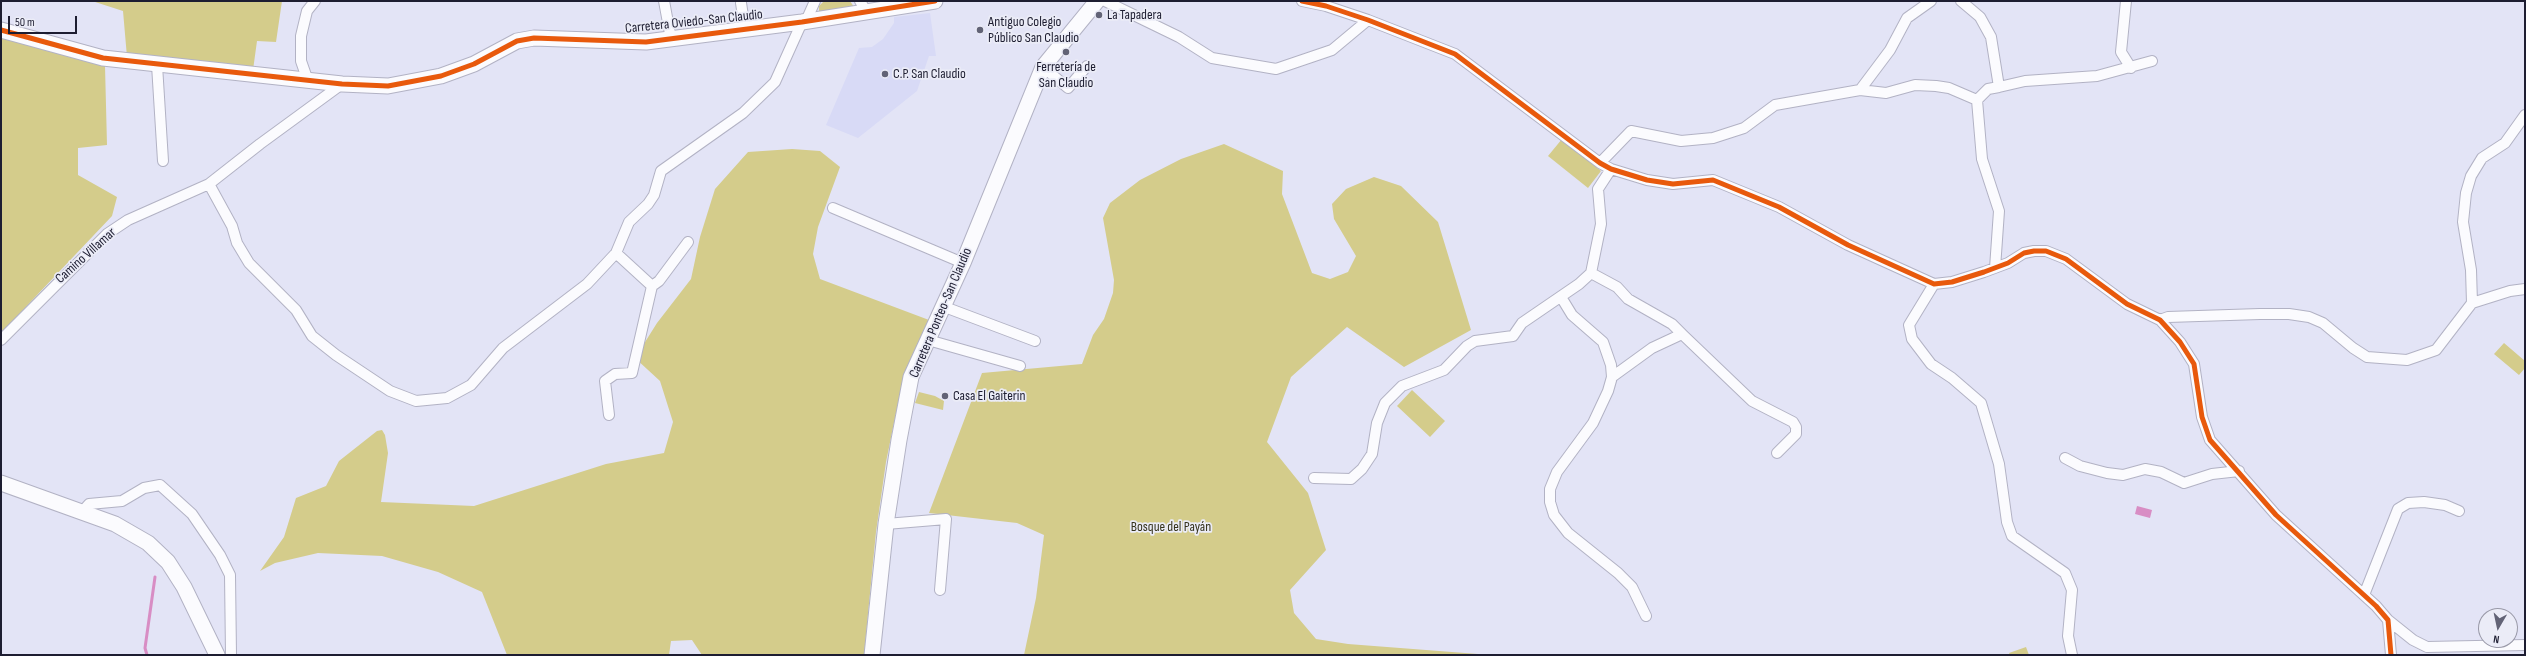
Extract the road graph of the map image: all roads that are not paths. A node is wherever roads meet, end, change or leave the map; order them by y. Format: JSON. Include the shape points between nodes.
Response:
{"nodes":[{"id":1,"x":315,"y":1,"type":"edge"},
{"id":2,"x":664,"y":1,"type":"edge"},
{"id":3,"x":815,"y":1,"type":"edge"},
{"id":4,"x":935,"y":1,"type":"edge"},
{"id":5,"x":1097,"y":1,"type":"edge"},
{"id":6,"x":1105,"y":1,"type":"edge"},
{"id":7,"x":1302,"y":1,"type":"edge"},
{"id":8,"x":1932,"y":1,"type":"edge"},
{"id":9,"x":1961,"y":1,"type":"edge"},
{"id":10,"x":2126,"y":1,"type":"edge"},
{"id":11,"x":741,"y":3,"type":"dead end"},
{"id":12,"x":1329,"y":3,"type":"edge"},
{"id":13,"x":863,"y":6,"type":"edge"},
{"id":14,"x":1368,"y":20,"type":"junction"},
{"id":15,"x":804,"y":22,"type":"junction"},
{"id":16,"x":745,"y":29,"type":"junction"},
{"id":17,"x":1,"y":30,"type":"edge"},
{"id":18,"x":671,"y":39,"type":"junction"},
{"id":19,"x":2152,"y":61,"type":"dead end"},
{"id":20,"x":157,"y":65,"type":"junction"},
{"id":21,"x":1087,"y":66,"type":"dead end"},
{"id":22,"x":1043,"y":67,"type":"junction"},
{"id":23,"x":2131,"y":68,"type":"junction"},
{"id":24,"x":308,"y":81,"type":"junction"},
{"id":25,"x":342,"y":84,"type":"junction"},
{"id":26,"x":1999,"y":87,"type":"junction"},
{"id":27,"x":1860,"y":90,"type":"junction"},
{"id":28,"x":1977,"y":100,"type":"junction"},
{"id":29,"x":2525,"y":115,"type":"edge"},
{"id":30,"x":163,"y":161,"type":"dead end"},
{"id":31,"x":1600,"y":163,"type":"junction"},
{"id":32,"x":1610,"y":169,"type":"junction"},
{"id":33,"x":209,"y":184,"type":"junction"},
{"id":34,"x":833,"y":208,"type":"dead end"},
{"id":35,"x":688,"y":242,"type":"dead end"},
{"id":36,"x":616,"y":253,"type":"junction"},
{"id":37,"x":963,"y":263,"type":"junction"},
{"id":38,"x":1994,"y":268,"type":"junction"},
{"id":39,"x":1591,"y":273,"type":"junction"},
{"id":40,"x":1934,"y":284,"type":"junction"},
{"id":41,"x":652,"y":286,"type":"junction"},
{"id":42,"x":2525,"y":289,"type":"edge"},
{"id":43,"x":1561,"y":297,"type":"junction"},
{"id":44,"x":2472,"y":303,"type":"junction"},
{"id":45,"x":942,"y":306,"type":"junction"},
{"id":46,"x":2160,"y":320,"type":"junction"},
{"id":47,"x":1682,"y":334,"type":"junction"},
{"id":48,"x":1,"y":340,"type":"edge"},
{"id":49,"x":928,"y":340,"type":"junction"},
{"id":50,"x":1035,"y":341,"type":"dead end"},
{"id":51,"x":1020,"y":366,"type":"dead end"},
{"id":52,"x":1612,"y":377,"type":"junction"},
{"id":53,"x":609,"y":415,"type":"dead end"},
{"id":54,"x":1777,"y":453,"type":"dead end"},
{"id":55,"x":2065,"y":458,"type":"dead end"},
{"id":56,"x":2239,"y":471,"type":"junction"},
{"id":57,"x":1314,"y":478,"type":"dead end"},
{"id":58,"x":1,"y":483,"type":"edge"},
{"id":59,"x":2459,"y":511,"type":"dead end"},
{"id":60,"x":81,"y":513,"type":"junction"},
{"id":61,"x":886,"y":524,"type":"junction"},
{"id":62,"x":940,"y":590,"type":"dead end"},
{"id":63,"x":2364,"y":595,"type":"junction"},
{"id":64,"x":1646,"y":616,"type":"dead end"},
{"id":65,"x":2388,"y":620,"type":"junction"},
{"id":66,"x":2525,"y":645,"type":"edge"},
{"id":67,"x":217,"y":655,"type":"edge"},
{"id":68,"x":231,"y":655,"type":"edge"},
{"id":69,"x":872,"y":655,"type":"edge"},
{"id":70,"x":2072,"y":655,"type":"edge"},
{"id":71,"x":2390,"y":655,"type":"edge"}],
"edges":[{"from":1,"to":24,"type":"street","via":[[307,11],[301,36],[301,61]]},
{"from":2,"to":18,"type":"street"},
{"from":3,"to":15,"type":"street"},
{"from":4,"to":13,"type":"street","name":"Carretera Oviedo-San Claudio"},
{"from":5,"to":22,"type":"street","name":"Carretera Ponteo-San Claudio"},
{"from":6,"to":14,"type":"street","via":[[1179,37],[1212,58],[1276,69],[1332,50]]},
{"from":7,"to":12,"type":"street"},
{"from":8,"to":27,"type":"street","via":[[1907,18],[1890,50]]},
{"from":9,"to":26,"type":"street","via":[[1980,17],[1992,37]]},
{"from":10,"to":23,"type":"street","via":[[2121,52]]},
{"from":11,"to":16,"type":"street"},
{"from":12,"to":14,"type":"street"},
{"from":13,"to":15,"type":"street","name":"Carretera Oviedo-San Claudio"},
{"from":14,"to":31,"type":"street","via":[[1455,54]]},
{"from":15,"to":16,"type":"street","name":"Carretera Oviedo-San Claudio"},
{"from":15,"to":36,"type":"street","via":[[775,82],[743,113],[661,171],[654,195],[629,222]]},
{"from":16,"to":18,"type":"street","name":"Carretera Oviedo-San Claudio"},
{"from":17,"to":20,"type":"street","name":"Carretera Oviedo-San Claudio","via":[[103,58]]},
{"from":18,"to":25,"type":"street","name":"Carretera Oviedo-San Claudio","via":[[613,42],[534,38],[517,41],[474,64],[415,82],[388,86]]},
{"from":19,"to":23,"type":"street"},
{"from":20,"to":24,"type":"street","name":"Carretera Oviedo-San Claudio"},
{"from":20,"to":30,"type":"street"},
{"from":21,"to":22,"type":"street","via":[[1068,88]]},
{"from":22,"to":37,"type":"street","name":"Carretera Ponteo-San Claudio"},
{"from":23,"to":26,"type":"street","via":[[2081,79],[2025,81]]},
{"from":24,"to":25,"type":"street","name":"Carretera Oviedo-San Claudio"},
{"from":25,"to":33,"type":"street","name":"Camino Villamar"},
{"from":26,"to":28,"type":"street","via":[[1988,89]]},
{"from":27,"to":28,"type":"street","via":[[1886,93],[1915,85],[1936,86],[1949,88]]},
{"from":27,"to":31,"type":"street","via":[[1775,106],[1744,128],[1713,138],[1681,141],[1631,131]]},
{"from":28,"to":38,"type":"street","via":[[1982,159],[1999,211]]},
{"from":29,"to":44,"type":"street","via":[[2505,143],[2482,158],[2471,176],[2466,193],[2463,222],[2471,270]]},
{"from":31,"to":32,"type":"street"},
{"from":32,"to":39,"type":"street","via":[[1598,189],[1601,224]]},
{"from":32,"to":40,"type":"street","via":[[1647,180],[1673,184],[1713,180],[1779,207],[1855,248]]},
{"from":33,"to":36,"type":"street","via":[[249,264],[296,310],[312,336],[390,391],[416,401],[446,398],[471,385],[503,348],[587,284]]},
{"from":33,"to":48,"type":"street","name":"Camino Villamar","via":[[128,220],[107,234]]},
{"from":34,"to":37,"type":"street"},
{"from":35,"to":41,"type":"street","via":[[659,281]]},
{"from":36,"to":41,"type":"street"},
{"from":37,"to":45,"type":"street","name":"Carretera Ponteo-San Claudio"},
{"from":38,"to":40,"type":"street","via":[[1952,282]]},
{"from":38,"to":46,"type":"street","via":[[2024,253],[2046,251],[2066,259],[2127,304]]},
{"from":39,"to":43,"type":"street"},
{"from":39,"to":47,"type":"street","via":[[1617,287],[1628,299],[1672,324]]},
{"from":40,"to":70,"type":"street","via":[[1909,325],[1912,339],[1931,364],[1981,403],[1999,464],[2012,536],[2065,573],[2072,590],[2068,636]]},
{"from":41,"to":53,"type":"street","via":[[632,373],[615,374],[605,381]]},
{"from":42,"to":44,"type":"street"},
{"from":43,"to":52,"type":"street","via":[[1572,315],[1603,342],[1611,365]]},
{"from":43,"to":57,"type":"street","via":[[1522,323],[1513,336],[1475,341],[1444,370],[1402,386],[1385,403],[1377,423],[1372,454],[1351,479]]},
{"from":44,"to":46,"type":"street","via":[[2436,350],[2407,360],[2367,357],[2323,323],[2296,315],[2190,316]]},
{"from":45,"to":49,"type":"street","name":"Carretera Ponteo-San Claudio"},
{"from":45,"to":50,"type":"street"},
{"from":46,"to":56,"type":"street","via":[[2180,342],[2194,364],[2202,417],[2210,440]]},
{"from":47,"to":52,"type":"street","via":[[1652,348]]},
{"from":47,"to":54,"type":"street","via":[[1752,401],[1793,422],[1796,434]]},
{"from":49,"to":51,"type":"street"},
{"from":49,"to":61,"type":"street","name":"Carretera Ponteo-San Claudio","via":[[911,377]]},
{"from":52,"to":64,"type":"street","via":[[1593,423],[1557,472],[1550,489],[1550,502],[1554,515],[1568,533],[1632,587]]},
{"from":55,"to":56,"type":"street","via":[[2080,466],[2107,473],[2123,475],[2145,470],[2161,472],[2184,482],[2212,474]]},
{"from":56,"to":63,"type":"street","via":[[2276,515]]},
{"from":58,"to":60,"type":"street"},
{"from":59,"to":63,"type":"street","via":[[2445,505],[2424,502],[2408,503],[2398,509]]},
{"from":60,"to":67,"type":"street","via":[[115,524],[148,542],[168,562],[184,587]]},
{"from":60,"to":68,"type":"street","via":[[89,504],[122,501],[144,488],[160,486],[192,514],[220,555],[230,575]]},
{"from":61,"to":62,"type":"street","via":[[946,519]]},
{"from":61,"to":69,"type":"street","name":"Carretera Ponteo-San Claudio"},
{"from":63,"to":65,"type":"street"},
{"from":65,"to":66,"type":"street","via":[[2413,640],[2427,647]]},
{"from":65,"to":71,"type":"street"}]}
